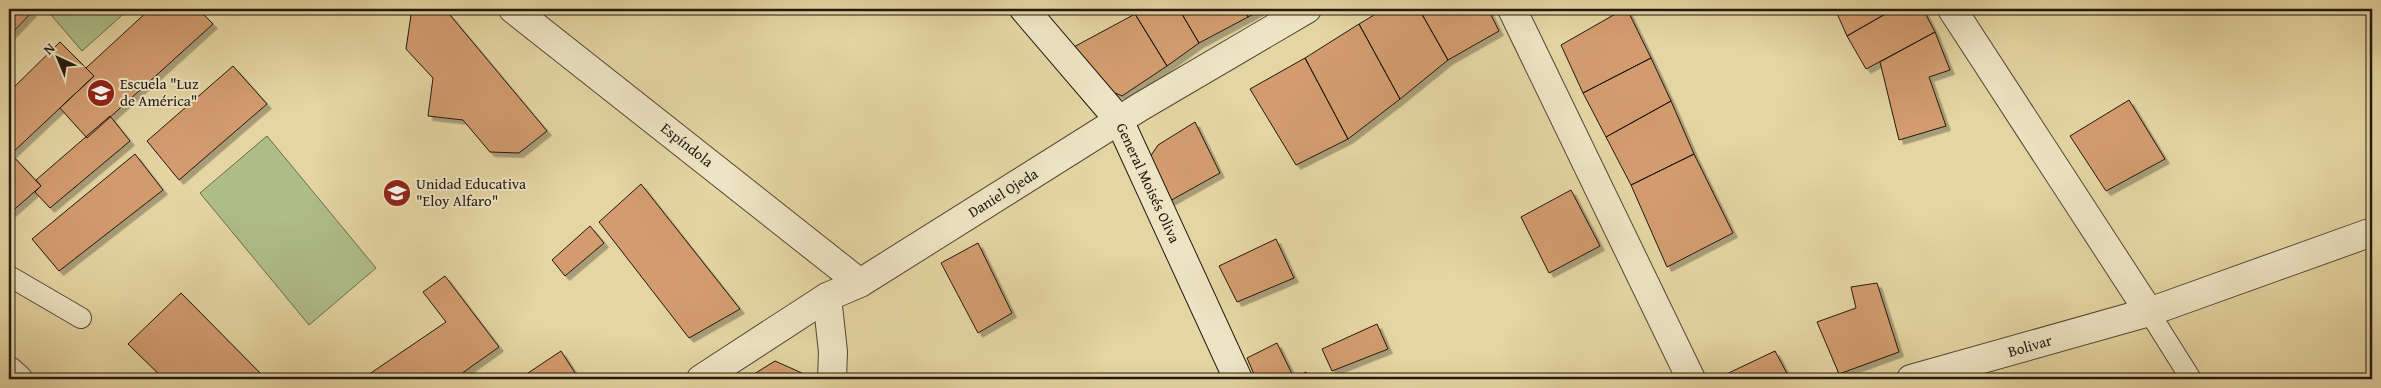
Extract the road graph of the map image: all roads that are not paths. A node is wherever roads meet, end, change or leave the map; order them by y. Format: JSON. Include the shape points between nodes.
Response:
{"nodes":[{"id":1,"x":513,"y":9,"type":"edge"},
{"id":2,"x":1024,"y":9,"type":"edge"},
{"id":3,"x":1307,"y":9,"type":"edge"},
{"id":4,"x":1512,"y":9,"type":"edge"},
{"id":5,"x":1952,"y":9,"type":"edge"},
{"id":6,"x":1119,"y":120,"type":"junction"},
{"id":7,"x":2372,"y":232,"type":"edge"},
{"id":8,"x":9,"y":276,"type":"edge"},
{"id":9,"x":860,"y":283,"type":"junction"},
{"id":10,"x":827,"y":296,"type":"junction"},
{"id":11,"x":2149,"y":312,"type":"junction"},
{"id":12,"x":81,"y":318,"type":"dead end"},
{"id":13,"x":9,"y":372,"type":"edge"},
{"id":14,"x":18,"y":379,"type":"edge"},
{"id":15,"x":701,"y":379,"type":"edge"},
{"id":16,"x":832,"y":379,"type":"edge"},
{"id":17,"x":1238,"y":379,"type":"edge"},
{"id":18,"x":1691,"y":379,"type":"edge"},
{"id":19,"x":1911,"y":379,"type":"edge"},
{"id":20,"x":2191,"y":379,"type":"edge"}],
"edges":[{"from":1,"to":9,"type":"street","name":"Espíndola"},
{"from":2,"to":6,"type":"street","name":"General Moisés Oliva"},
{"from":3,"to":6,"type":"street","name":"Daniel Ojeda"},
{"from":4,"to":18,"type":"street"},
{"from":5,"to":11,"type":"street"},
{"from":6,"to":9,"type":"street","name":"Daniel Ojeda"},
{"from":6,"to":17,"type":"street","name":"General Moisés Oliva"},
{"from":7,"to":11,"type":"street","name":"Bolivar"},
{"from":8,"to":12,"type":"lane"},
{"from":9,"to":10,"type":"street","name":"Daniel Ojeda"},
{"from":10,"to":15,"type":"street","name":"Daniel Ojeda"},
{"from":10,"to":16,"type":"street","via":[[833,352]]},
{"from":11,"to":19,"type":"street","name":"Bolivar"},
{"from":11,"to":20,"type":"lane"},
{"from":13,"to":14,"type":"street"}]}
